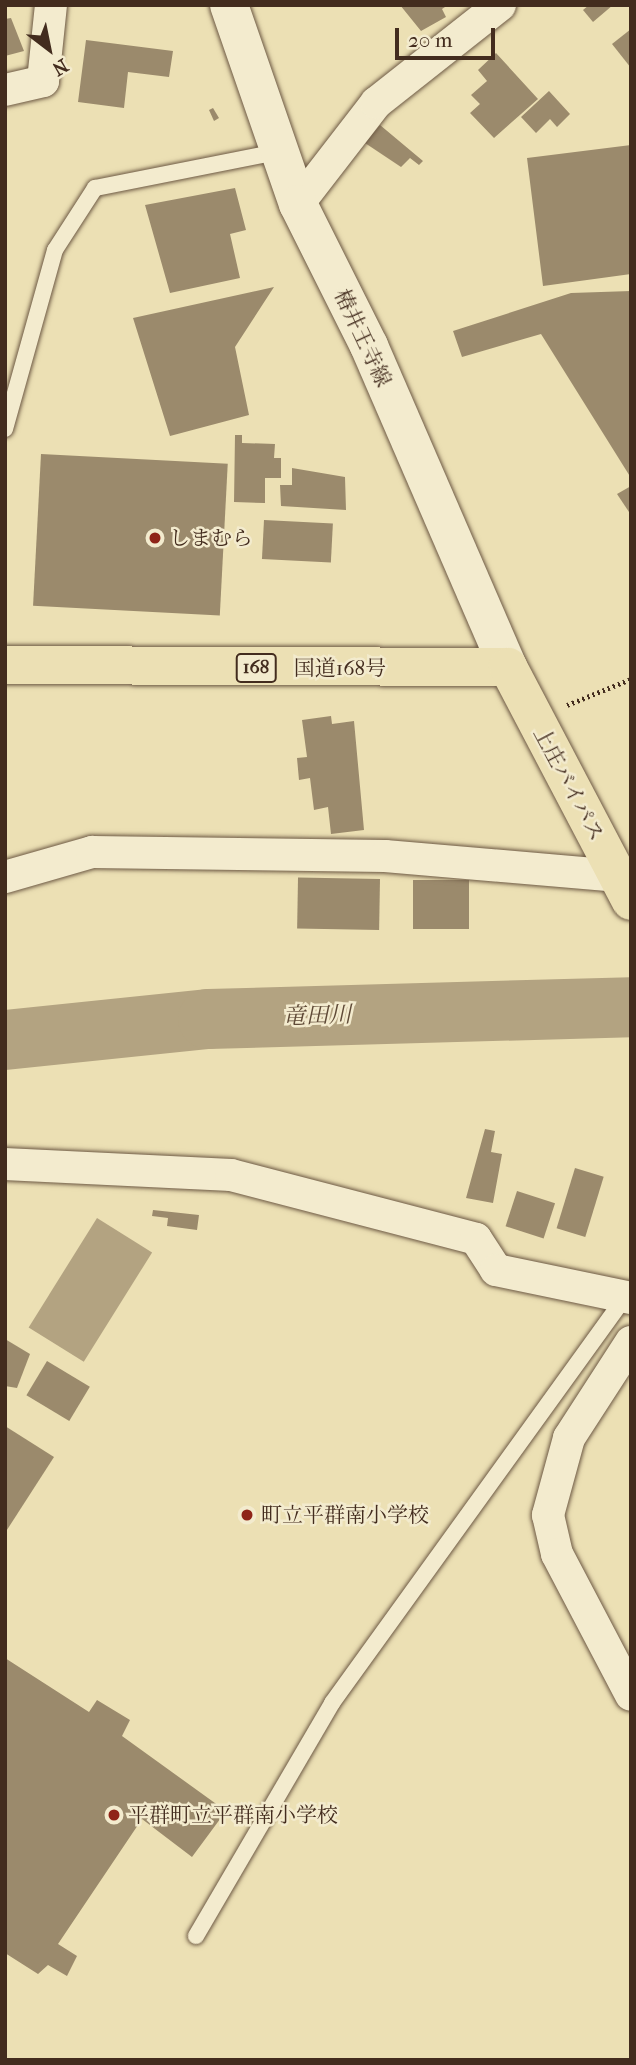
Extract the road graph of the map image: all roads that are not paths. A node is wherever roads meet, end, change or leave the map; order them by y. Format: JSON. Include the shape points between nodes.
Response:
{"nodes":[{"id":1,"x":51,"y":5,"type":"edge"},
{"id":2,"x":229,"y":5,"type":"edge"},
{"id":3,"x":500,"y":5,"type":"edge"},
{"id":4,"x":5,"y":90,"type":"edge"},
{"id":5,"x":277,"y":152,"type":"junction"},
{"id":6,"x":298,"y":204,"type":"junction"},
{"id":7,"x":5,"y":429,"type":"edge"},
{"id":8,"x":5,"y":665,"type":"edge"},
{"id":9,"x":508,"y":667,"type":"junction"},
{"id":10,"x":5,"y":877,"type":"edge"},
{"id":11,"x":626,"y":884,"type":"edge"},
{"id":12,"x":5,"y":1164,"type":"edge"},
{"id":13,"x":628,"y":1298,"type":"edge"},
{"id":14,"x":631,"y":1342,"type":"edge"},
{"id":15,"x":631,"y":1695,"type":"edge"},
{"id":16,"x":196,"y":1936,"type":"dead end"}],
"edges":[{"from":1,"to":4,"type":"street","via":[[43,81]]},
{"from":2,"to":5,"type":"main road","name":"椿井王寺線"},
{"from":3,"to":6,"type":"street","via":[[376,103]]},
{"from":5,"to":6,"type":"main road","name":"椿井王寺線"},
{"from":5,"to":7,"type":"lane","via":[[96,188],[55,250]]},
{"from":6,"to":9,"type":"main road","name":"椿井王寺線","via":[[369,346]]},
{"from":8,"to":9,"type":"highway","name":"国道168号","number":"168"},
{"from":9,"to":11,"type":"highway","name":"上庄バイパス"},
{"from":10,"to":11,"type":"street","via":[[92,852],[385,856]]},
{"from":12,"to":13,"type":"street","via":[[231,1175],[476,1239],[496,1270]]},
{"from":13,"to":16,"type":"lane","via":[[332,1703]]},
{"from":14,"to":15,"type":"street","via":[[569,1438],[548,1515],[557,1554]]}]}
